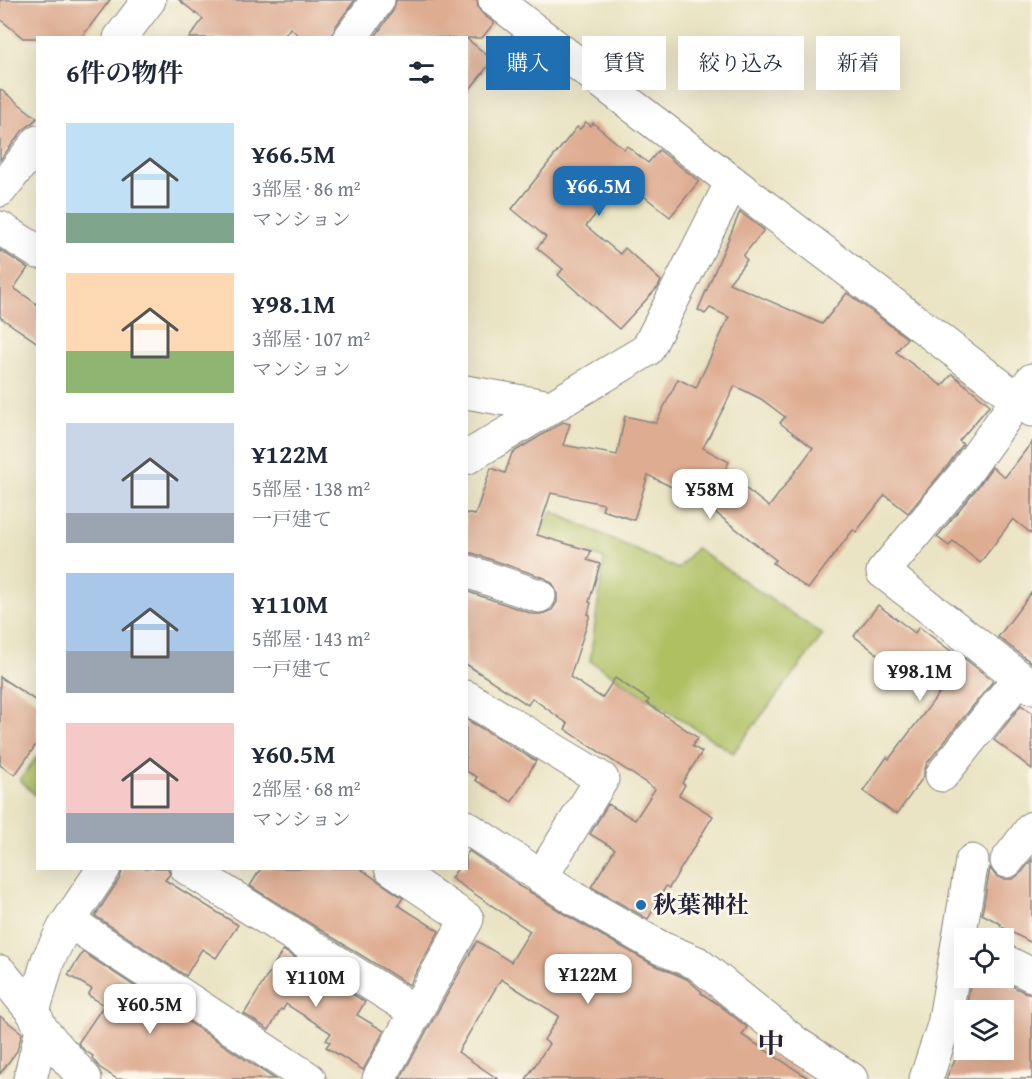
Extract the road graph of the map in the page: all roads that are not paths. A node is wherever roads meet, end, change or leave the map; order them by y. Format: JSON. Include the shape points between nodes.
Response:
{"nodes":[{"id":1,"x":149,"y":0,"type":"edge"},
{"id":2,"x":378,"y":0,"type":"edge"},
{"id":3,"x":495,"y":0,"type":"edge"},
{"id":4,"x":128,"y":34,"type":"edge"},
{"id":5,"x":351,"y":36,"type":"edge"},
{"id":6,"x":36,"y":145,"type":"edge"},
{"id":7,"x":732,"y":182,"type":"junction"},
{"id":8,"x":0,"y":190,"type":"edge"},
{"id":9,"x":0,"y":228,"type":"edge"},
{"id":10,"x":36,"y":251,"type":"edge"},
{"id":11,"x":468,"y":392,"type":"edge"},
{"id":12,"x":1028,"y":396,"type":"edge"},
{"id":13,"x":551,"y":407,"type":"junction"},
{"id":14,"x":468,"y":457,"type":"edge"},
{"id":15,"x":468,"y":572,"type":"edge"},
{"id":16,"x":540,"y":596,"type":"dead end"},
{"id":17,"x":1026,"y":682,"type":"edge"},
{"id":18,"x":468,"y":698,"type":"edge"},
{"id":19,"x":942,"y":775,"type":"dead end"},
{"id":20,"x":468,"y":828,"type":"edge"},
{"id":21,"x":1032,"y":828,"type":"edge"},
{"id":22,"x":972,"y":861,"type":"dead end"},
{"id":23,"x":1007,"y":861,"type":"dead end"},
{"id":24,"x":103,"y":870,"type":"edge"},
{"id":25,"x":190,"y":870,"type":"edge"},
{"id":26,"x":394,"y":870,"type":"edge"},
{"id":27,"x":541,"y":877,"type":"junction"},
{"id":28,"x":69,"y":921,"type":"junction"},
{"id":29,"x":963,"y":928,"type":"edge"},
{"id":30,"x":1014,"y":966,"type":"edge"},
{"id":31,"x":0,"y":972,"type":"edge"},
{"id":32,"x":1032,"y":975,"type":"edge"},
{"id":33,"x":954,"y":977,"type":"edge"},
{"id":34,"x":416,"y":1012,"type":"junction"},
{"id":35,"x":38,"y":1021,"type":"junction"},
{"id":36,"x":30,"y":1079,"type":"edge"},
{"id":37,"x":85,"y":1079,"type":"edge"},
{"id":38,"x":309,"y":1079,"type":"edge"},
{"id":39,"x":379,"y":1079,"type":"edge"},
{"id":40,"x":851,"y":1079,"type":"edge"},
{"id":41,"x":926,"y":1079,"type":"edge"}],
"edges":[{"from":1,"to":4,"type":"street"},
{"from":2,"to":5,"type":"street"},
{"from":3,"to":7,"type":"street"},
{"from":6,"to":8,"type":"street"},
{"from":7,"to":12,"type":"street"},
{"from":7,"to":13,"type":"street","via":[[647,350]]},
{"from":9,"to":10,"type":"street"},
{"from":11,"to":13,"type":"street"},
{"from":12,"to":17,"type":"street","via":[[883,572]]},
{"from":13,"to":14,"type":"street"},
{"from":15,"to":16,"type":"street"},
{"from":17,"to":19,"type":"street"},
{"from":18,"to":27,"type":"street","via":[[602,779]]},
{"from":20,"to":27,"type":"street"},
{"from":21,"to":23,"type":"street"},
{"from":22,"to":29,"type":"street"},
{"from":24,"to":28,"type":"street"},
{"from":25,"to":34,"type":"street"},
{"from":26,"to":34,"type":"street","via":[[467,919]]},
{"from":27,"to":40,"type":"street","via":[[661,948],[697,963],[797,1044]]},
{"from":28,"to":35,"type":"street","via":[[48,960]]},
{"from":28,"to":38,"type":"street"},
{"from":30,"to":32,"type":"street"},
{"from":31,"to":35,"type":"street"},
{"from":33,"to":41,"type":"street","via":[[944,1025]]},
{"from":34,"to":39,"type":"street"},
{"from":35,"to":36,"type":"street"},
{"from":35,"to":37,"type":"street"}]}
